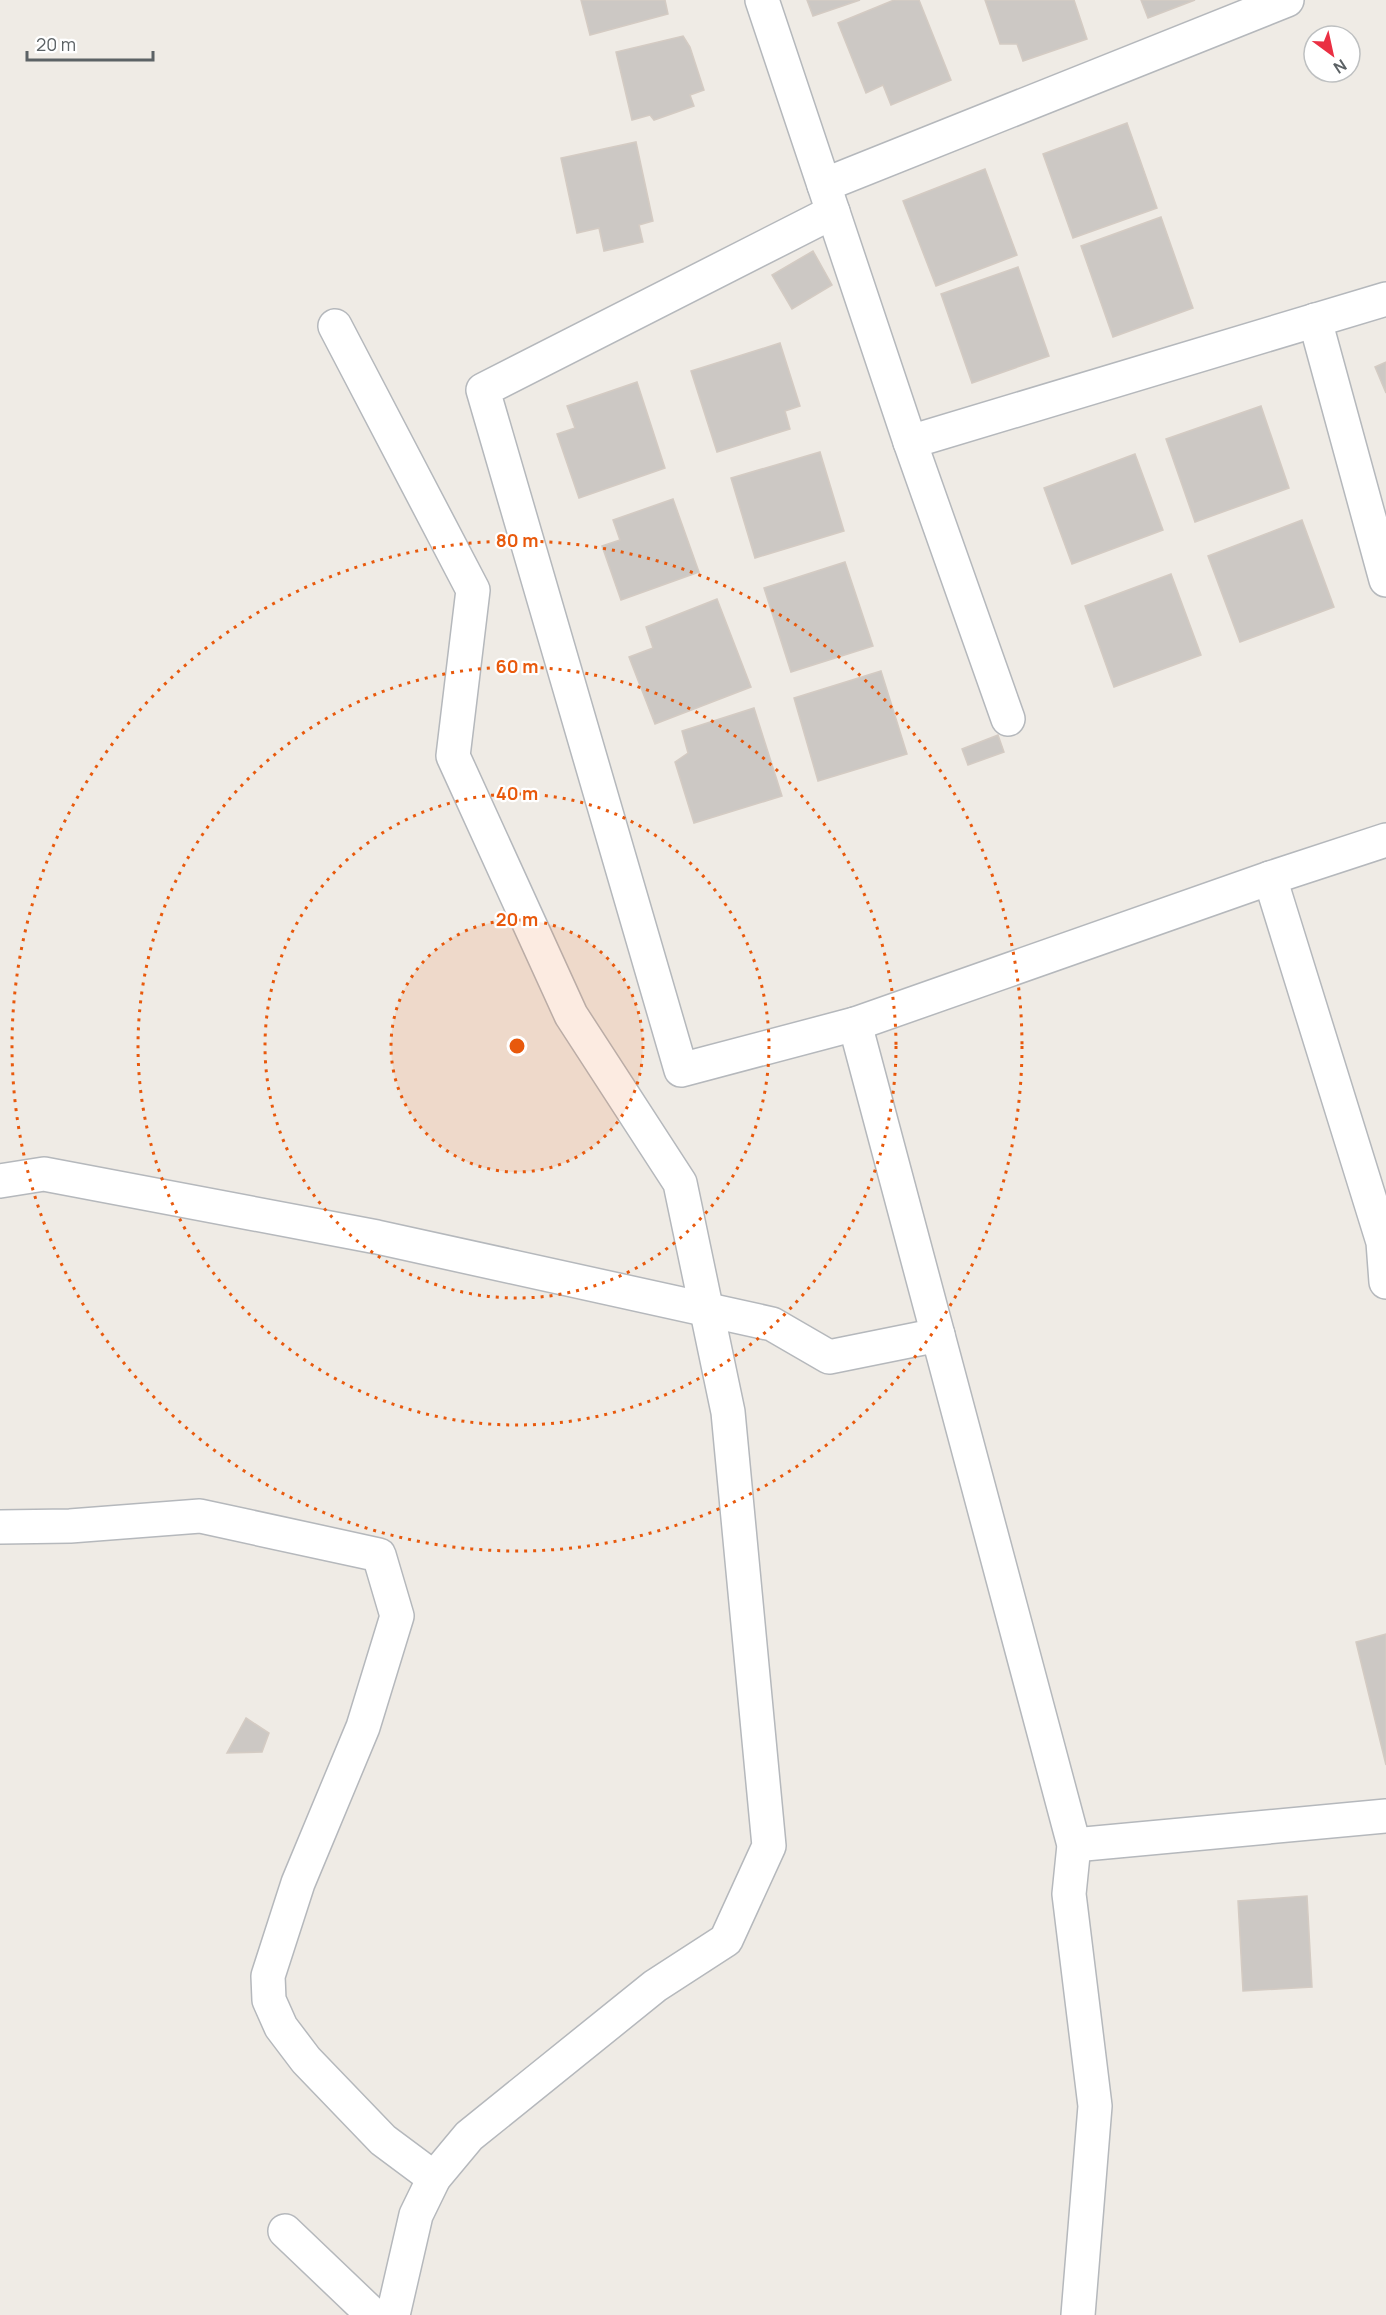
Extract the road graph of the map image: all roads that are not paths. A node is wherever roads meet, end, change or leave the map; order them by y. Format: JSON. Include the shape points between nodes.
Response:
{"nodes":[{"id":1,"x":762,"y":0,"type":"edge"},
{"id":2,"x":1287,"y":0,"type":"edge"},
{"id":3,"x":829,"y":198,"type":"junction"},
{"id":4,"x":1386,"y":299,"type":"edge"},
{"id":5,"x":1315,"y":320,"type":"junction"},
{"id":6,"x":335,"y":326,"type":"dead end"},
{"id":7,"x":910,"y":442,"type":"junction"},
{"id":8,"x":1386,"y":580,"type":"edge"},
{"id":9,"x":1008,"y":719,"type":"dead end"},
{"id":10,"x":1386,"y":840,"type":"edge"},
{"id":11,"x":1270,"y":878,"type":"junction"},
{"id":12,"x":855,"y":1024,"type":"junction"},
{"id":13,"x":0,"y":1180,"type":"edge"},
{"id":14,"x":1386,"y":1282,"type":"edge"},
{"id":15,"x":707,"y":1310,"type":"junction"},
{"id":16,"x":938,"y":1335,"type":"junction"},
{"id":17,"x":0,"y":1527,"type":"edge"},
{"id":18,"x":1386,"y":1816,"type":"edge"},
{"id":19,"x":1074,"y":1845,"type":"junction"},
{"id":20,"x":434,"y":2178,"type":"junction"},
{"id":21,"x":285,"y":2231,"type":"dead end"},
{"id":22,"x":373,"y":2315,"type":"edge"},
{"id":23,"x":393,"y":2315,"type":"edge"},
{"id":24,"x":1078,"y":2315,"type":"edge"}],
"edges":[{"from":1,"to":3,"type":"street"},
{"from":2,"to":3,"type":"street"},
{"from":3,"to":7,"type":"street"},
{"from":3,"to":12,"type":"street","via":[[483,390],[681,1070]]},
{"from":4,"to":5,"type":"street"},
{"from":5,"to":7,"type":"street"},
{"from":5,"to":8,"type":"street"},
{"from":6,"to":15,"type":"street","via":[[473,590],[453,756],[571,1015],[680,1183]]},
{"from":7,"to":9,"type":"street"},
{"from":10,"to":11,"type":"street"},
{"from":11,"to":12,"type":"street"},
{"from":11,"to":14,"type":"street","via":[[1383,1242]]},
{"from":12,"to":16,"type":"street"},
{"from":13,"to":15,"type":"street","via":[[55,1176],[377,1237]]},
{"from":15,"to":16,"type":"street","via":[[772,1324],[829,1357]]},
{"from":15,"to":20,"type":"street","via":[[728,1412],[769,1846],[726,1940],[655,1986],[469,2136]]},
{"from":16,"to":19,"type":"street"},
{"from":17,"to":20,"type":"street","via":[[200,1516],[379,1555],[397,1616],[363,1727],[298,1883],[268,1976],[269,2000],[281,2027],[306,2060],[383,2140]]},
{"from":18,"to":19,"type":"street"},
{"from":19,"to":24,"type":"street","via":[[1069,1894],[1095,2106]]},
{"from":20,"to":23,"type":"street","via":[[416,2215]]},
{"from":21,"to":22,"type":"street"}]}
